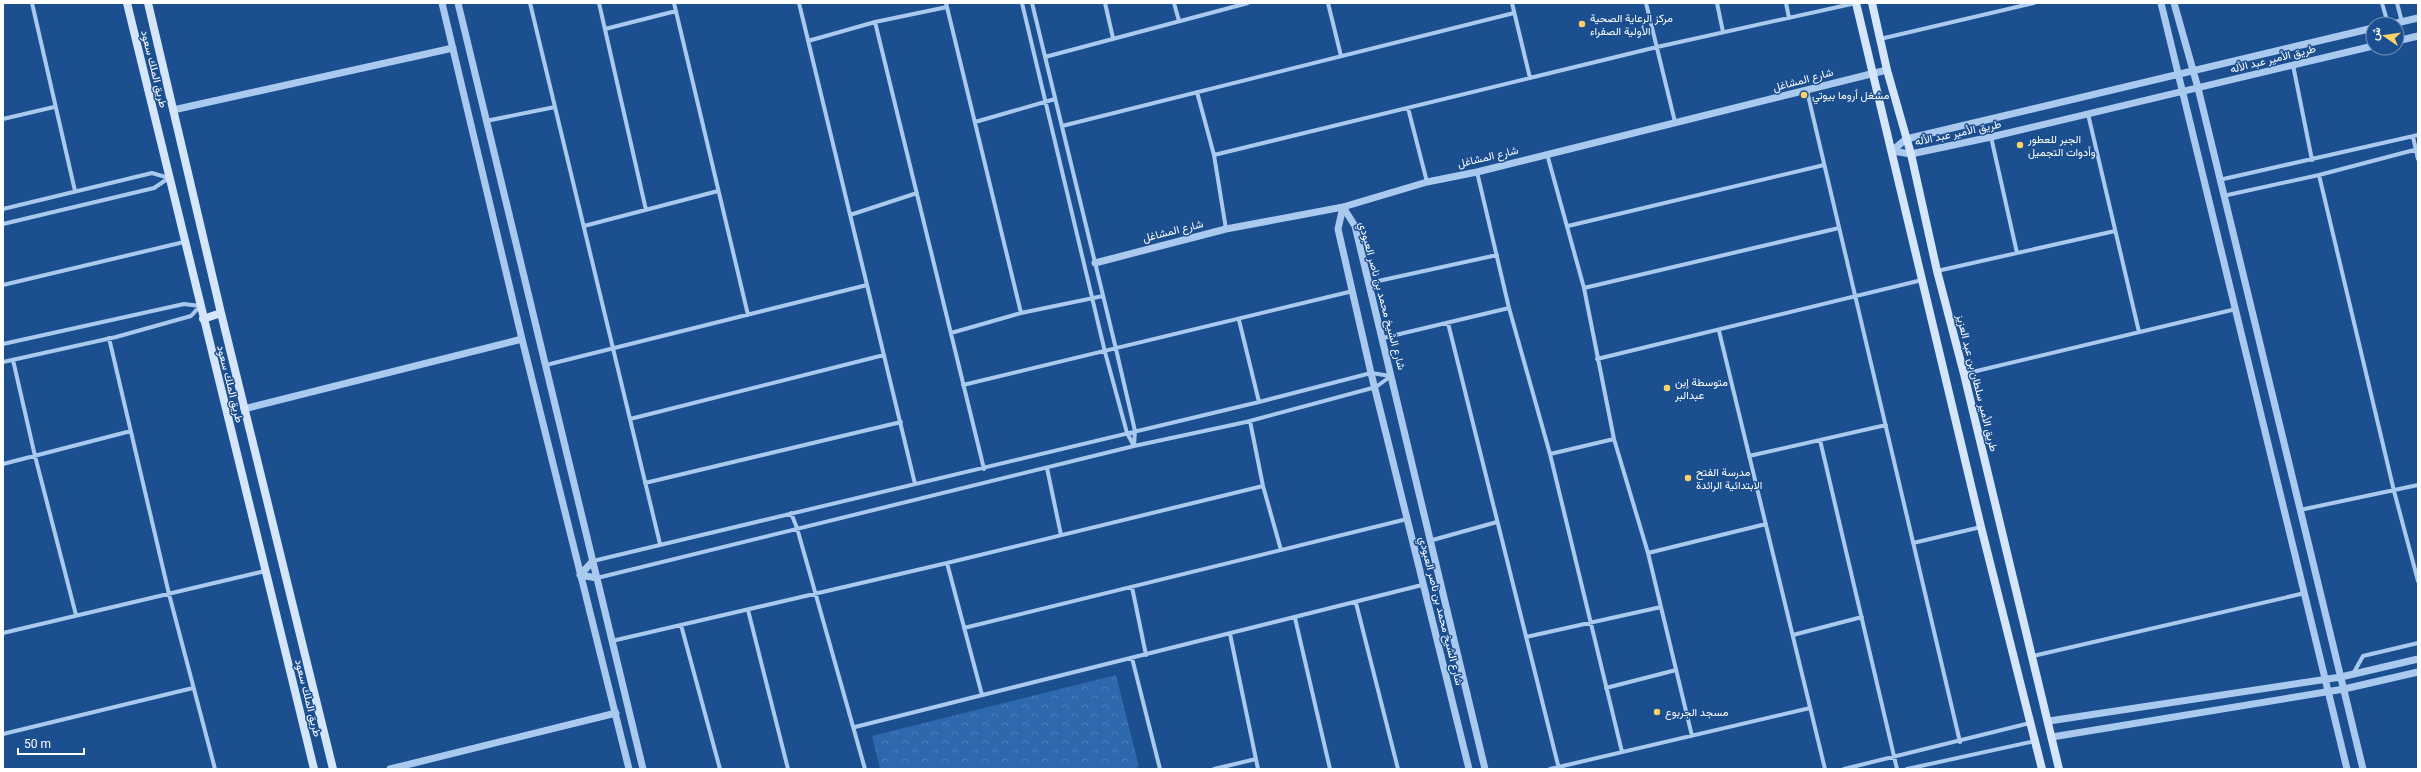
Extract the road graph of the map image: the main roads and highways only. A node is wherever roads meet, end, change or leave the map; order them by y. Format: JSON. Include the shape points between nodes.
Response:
{"nodes":[{"id":1,"x":127,"y":3,"type":"edge"},
{"id":2,"x":148,"y":3,"type":"edge"},
{"id":3,"x":1856,"y":3,"type":"edge"},
{"id":4,"x":1872,"y":3,"type":"edge"},
{"id":5,"x":221,"y":313,"type":"junction"},
{"id":6,"x":203,"y":319,"type":"junction"},
{"id":7,"x":314,"y":769,"type":"edge"},
{"id":8,"x":333,"y":769,"type":"edge"},
{"id":9,"x":2042,"y":769,"type":"edge"},
{"id":10,"x":2059,"y":769,"type":"edge"}],
"edges":[{"from":1,"to":6,"type":"main road","name":"طريق الملك سعود"},
{"from":2,"to":5,"type":"main road","name":"طريق الملك سعود"},
{"from":3,"to":9,"type":"main road"},
{"from":4,"to":10,"type":"main road","name":"طريق الأمير سلطان بن عبد العزيز","via":[[1886,70],[1911,154],[1937,271],[2034,656]]},
{"from":5,"to":6,"type":"main road"},
{"from":5,"to":8,"type":"main road","name":"طريق الملك سعود"},
{"from":6,"to":7,"type":"main road","name":"طريق الملك سعود"}]}
